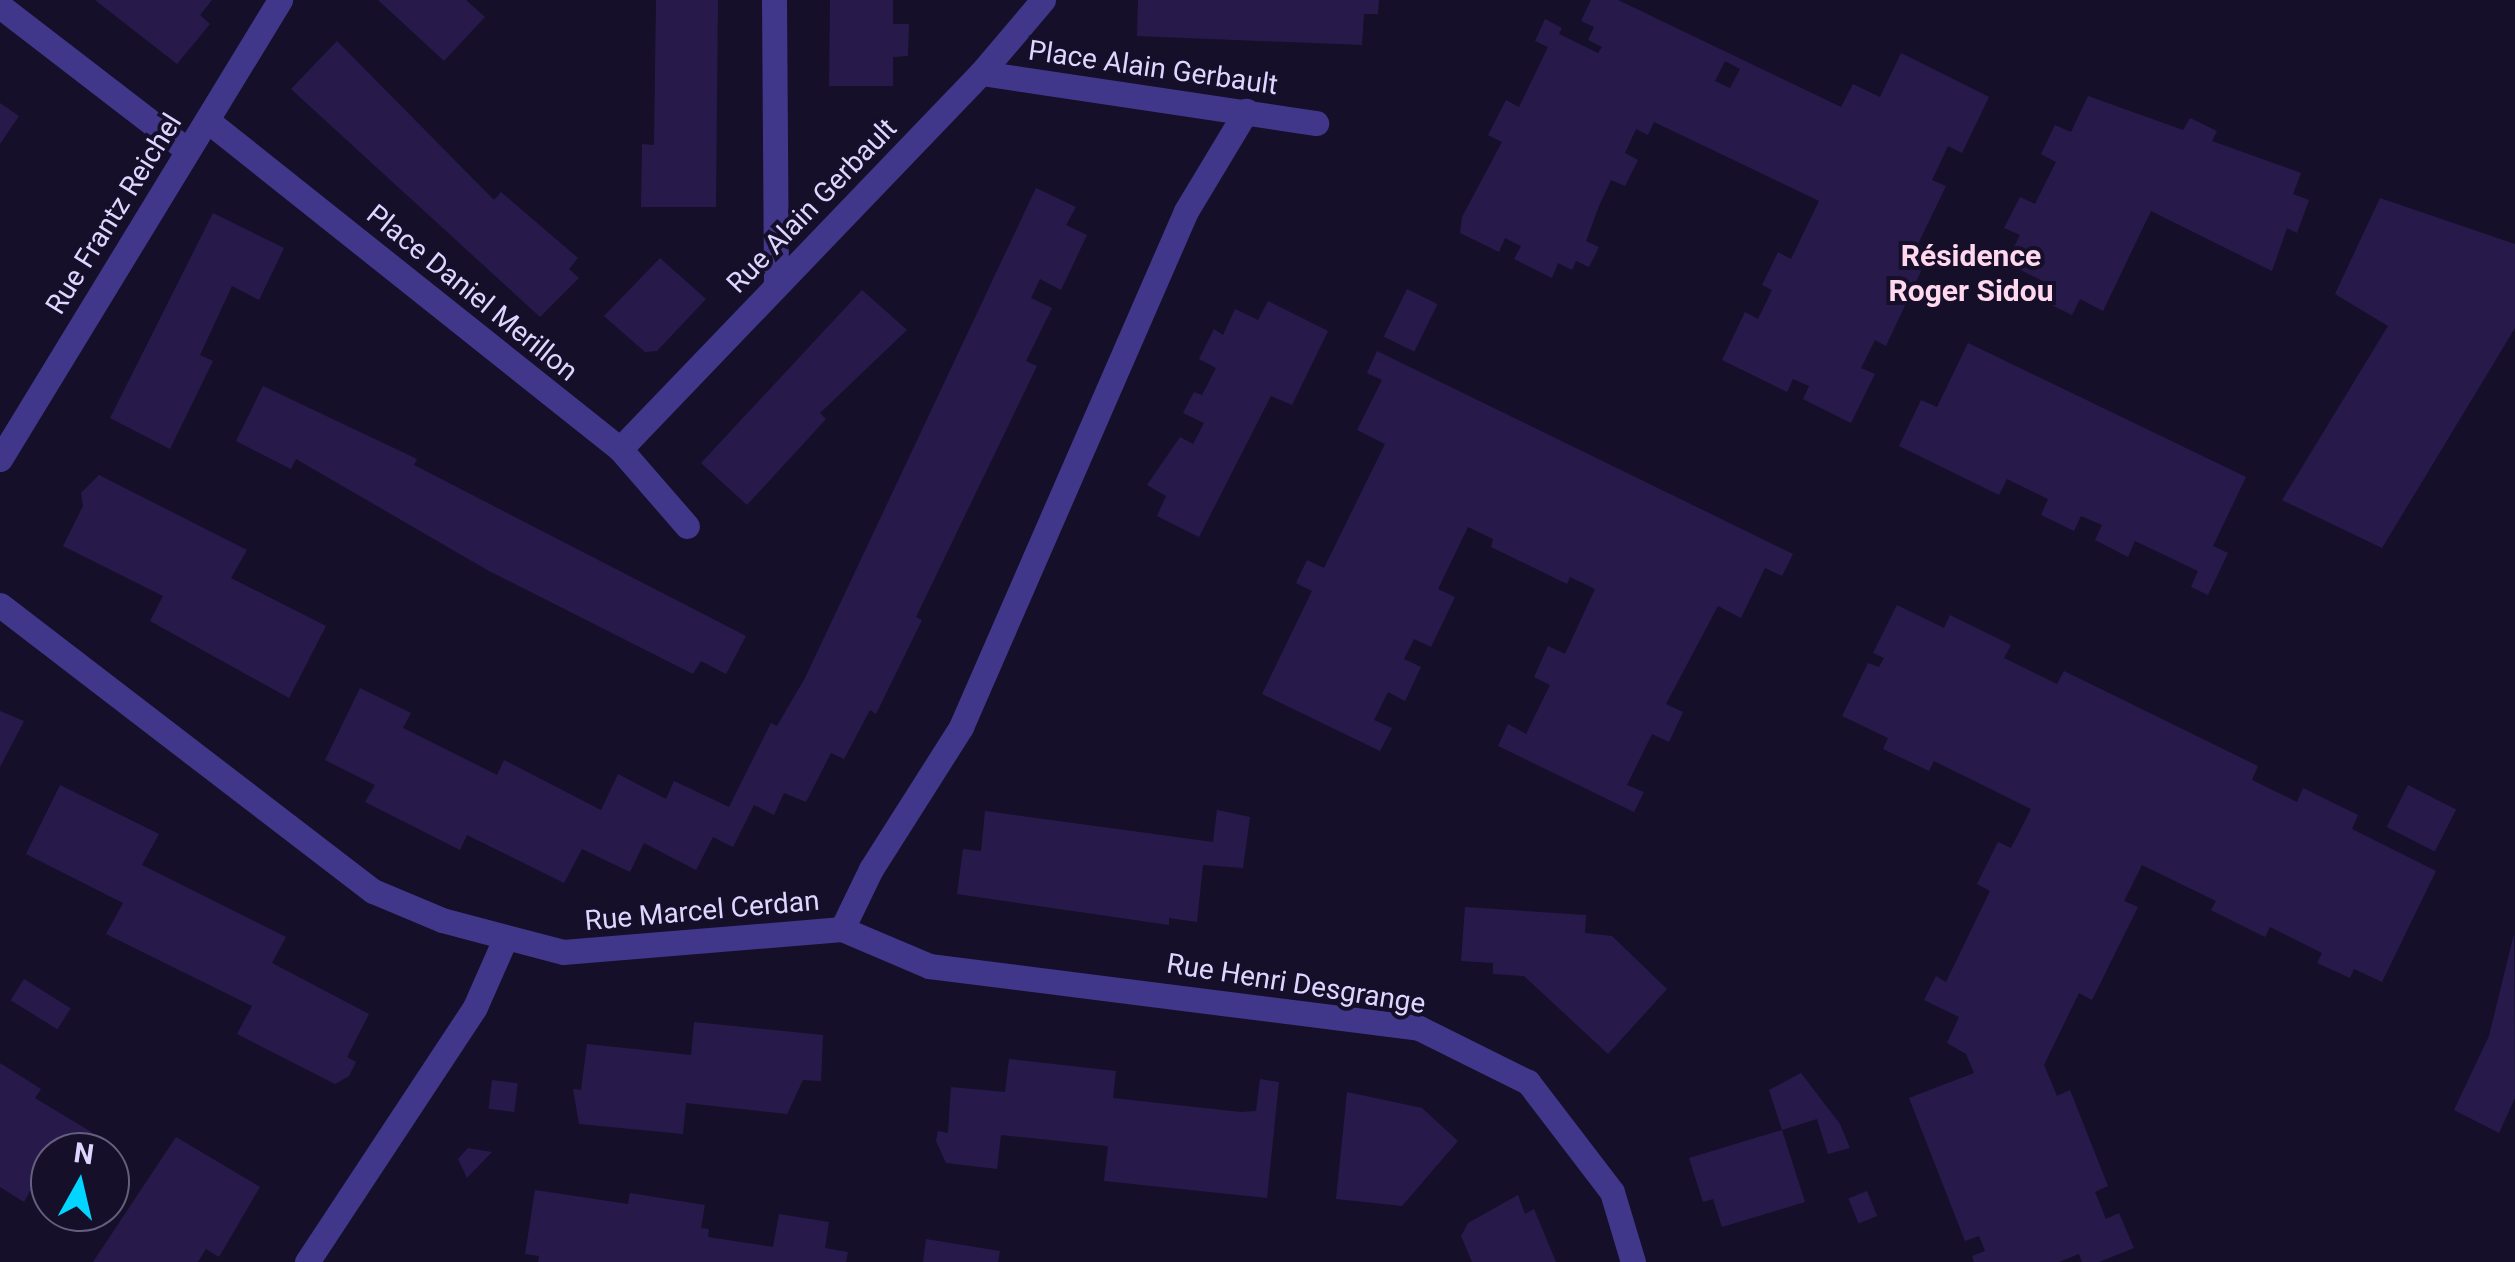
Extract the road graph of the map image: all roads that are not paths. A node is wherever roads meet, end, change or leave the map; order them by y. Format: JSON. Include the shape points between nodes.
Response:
{"nodes":[{"id":1,"x":280,"y":0,"type":"edge"},
{"id":2,"x":774,"y":0,"type":"edge"},
{"id":3,"x":1043,"y":0,"type":"edge"},
{"id":4,"x":0,"y":6,"type":"edge"},
{"id":5,"x":981,"y":74,"type":"junction"},
{"id":6,"x":1246,"y":112,"type":"junction"},
{"id":7,"x":208,"y":121,"type":"junction"},
{"id":8,"x":1316,"y":123,"type":"dead end"},
{"id":9,"x":187,"y":150,"type":"junction"},
{"id":10,"x":776,"y":286,"type":"junction"},
{"id":11,"x":620,"y":450,"type":"junction"},
{"id":12,"x":0,"y":459,"type":"edge"},
{"id":13,"x":687,"y":526,"type":"dead end"},
{"id":14,"x":0,"y":605,"type":"edge"},
{"id":15,"x":842,"y":929,"type":"junction"},
{"id":16,"x":505,"y":939,"type":"junction"},
{"id":17,"x":307,"y":1262,"type":"edge"},
{"id":18,"x":1633,"y":1262,"type":"edge"}],
"edges":[{"from":1,"to":7,"type":"street","name":"Rue Frantz Reichel"},
{"from":2,"to":10,"type":"street"},
{"from":3,"to":5,"type":"street","name":"Rue Alain Gerbault"},
{"from":4,"to":9,"type":"street"},
{"from":5,"to":6,"type":"street","name":"Place Alain Gerbault"},
{"from":5,"to":10,"type":"street","name":"Rue Alain Gerbault"},
{"from":6,"to":8,"type":"street","name":"Place Alain Gerbault"},
{"from":6,"to":15,"type":"street","name":"Rue Marcel Cerdan","via":[[1186,211],[961,727]]},
{"from":7,"to":9,"type":"street","name":"Rue Frantz Reichel"},
{"from":7,"to":11,"type":"street","name":"Place Daniel Merillon"},
{"from":9,"to":12,"type":"street","name":"Rue Frantz Reichel"},
{"from":10,"to":11,"type":"street","name":"Rue Alain Gerbault"},
{"from":11,"to":13,"type":"street","name":"Place Daniel Merillon"},
{"from":14,"to":16,"type":"street","name":"Rue Marcel Cerdan","via":[[373,891]]},
{"from":15,"to":16,"type":"street","name":"Rue Marcel Cerdan","via":[[564,952]]},
{"from":15,"to":18,"type":"street","name":"Rue Henri Desgrange","via":[[929,966],[1419,1028],[1528,1082],[1612,1192]]},
{"from":16,"to":17,"type":"street","via":[[476,1007]]}]}
